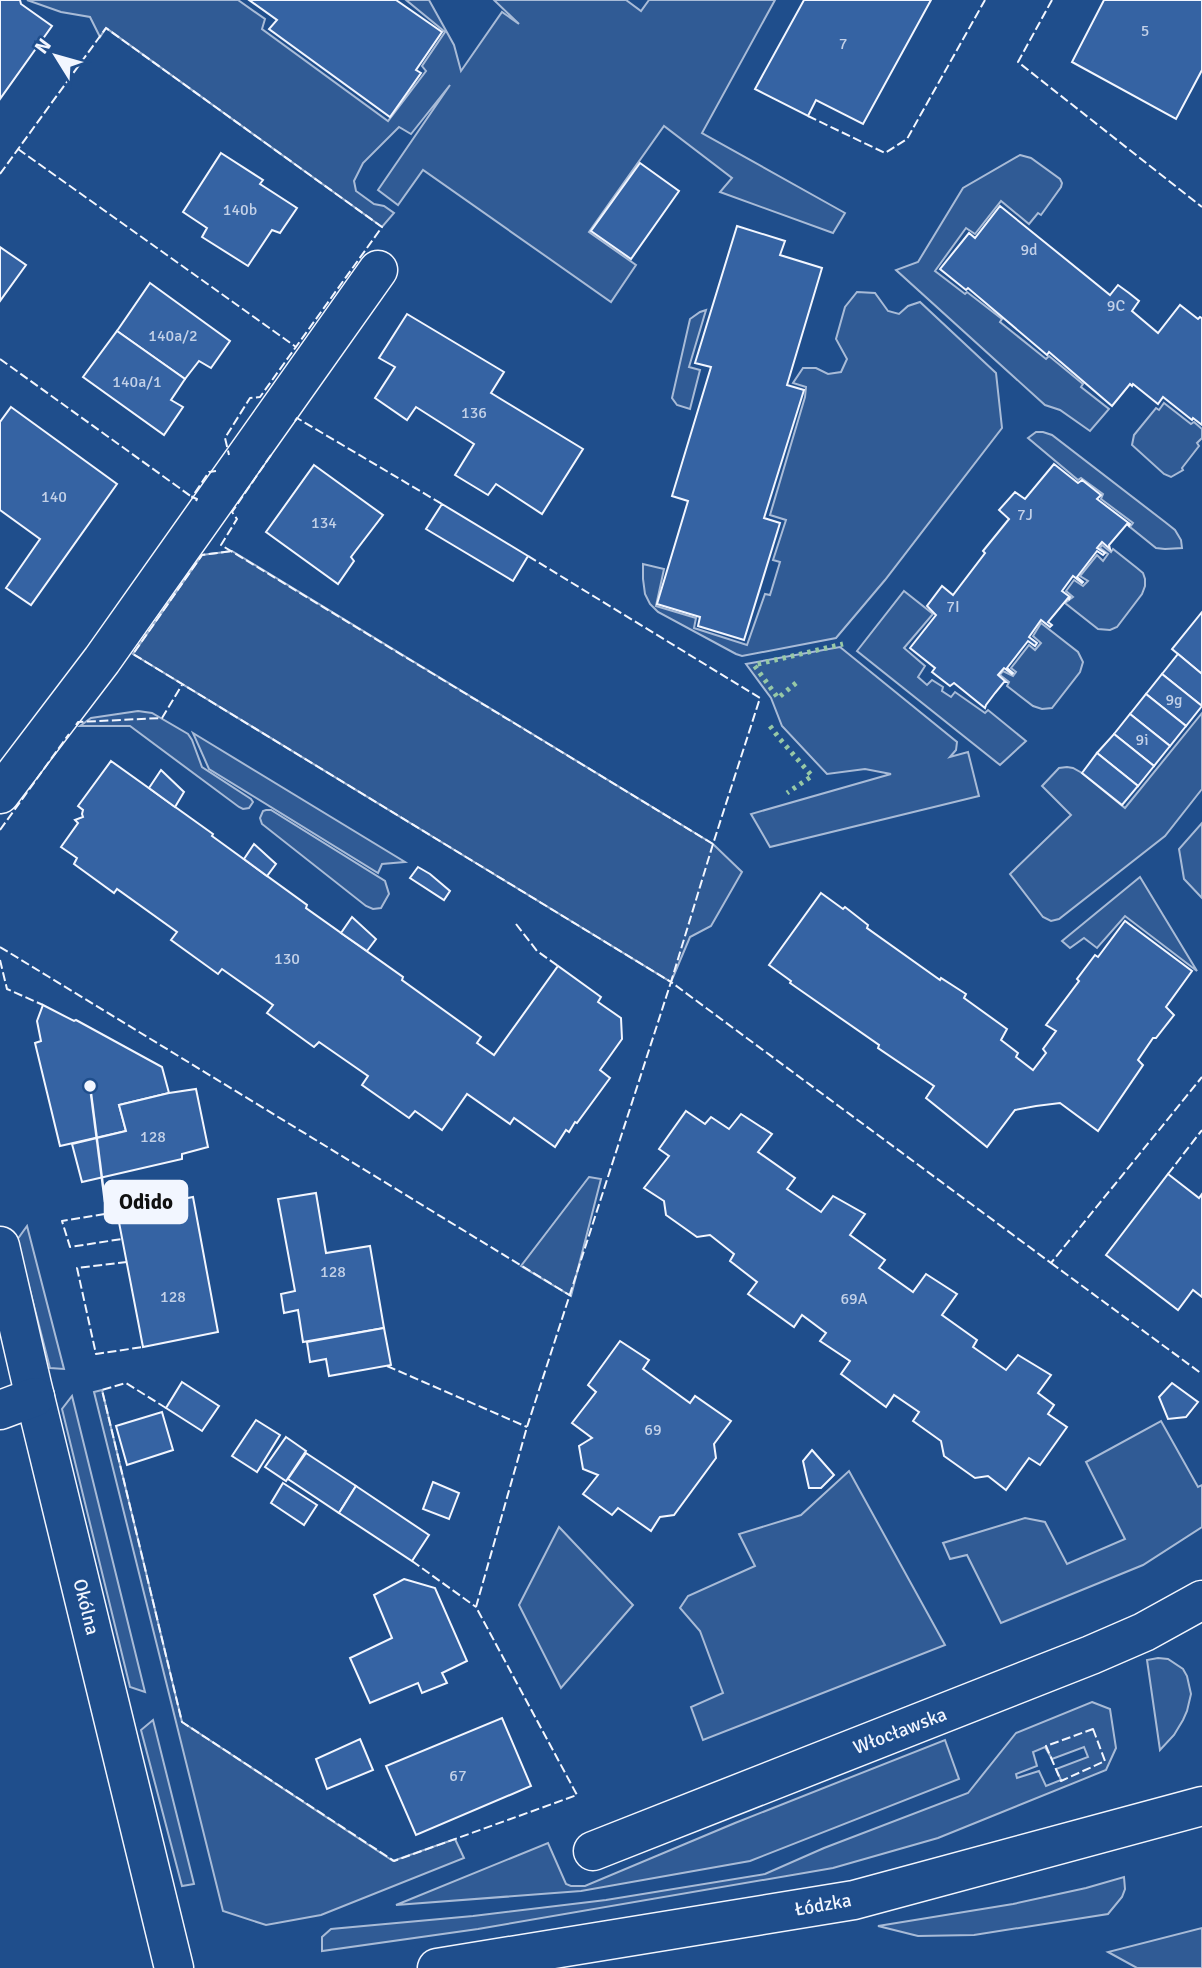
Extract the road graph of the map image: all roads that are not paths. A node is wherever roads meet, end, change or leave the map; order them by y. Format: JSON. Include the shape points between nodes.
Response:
{"nodes":[{"id":1,"x":378,"y":270,"type":"dead end"},
{"id":2,"x":0,"y":794,"type":"edge"},
{"id":3,"x":0,"y":1246,"type":"edge"},
{"id":4,"x":18,"y":1404,"type":"edge"},
{"id":5,"x":1200,"y":1610,"type":"edge"},
{"id":6,"x":1202,"y":1806,"type":"edge"},
{"id":7,"x":593,"y":1851,"type":"dead end"},
{"id":8,"x":173,"y":1968,"type":"edge"},
{"id":9,"x":437,"y":1968,"type":"edge"}],
"edges":[{"from":1,"to":2,"type":"street","via":[[102,660]]},
{"from":3,"to":4,"type":"street","name":"Okólna"},
{"from":4,"to":8,"type":"street","name":"Okólna"},
{"from":5,"to":7,"type":"street","name":"Włocławska"},
{"from":6,"to":9,"type":"street","name":"Łódzka","via":[[854,1900]]}]}
